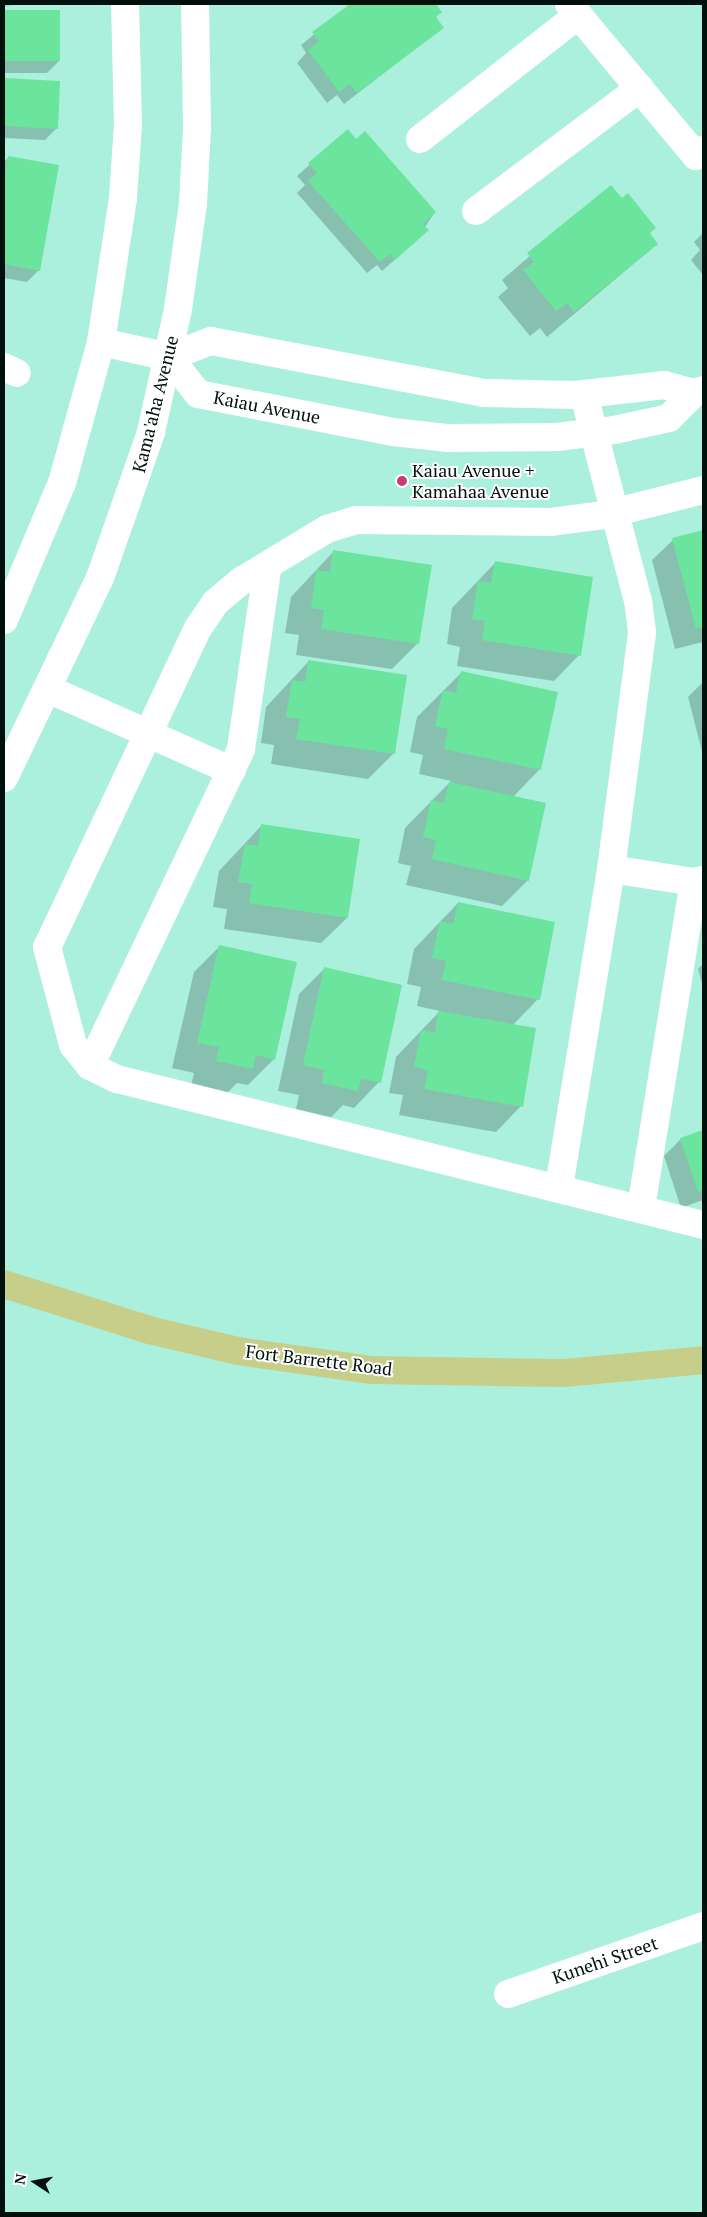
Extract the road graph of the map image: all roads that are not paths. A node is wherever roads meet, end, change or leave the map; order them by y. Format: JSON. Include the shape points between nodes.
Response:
{"nodes":[{"id":1,"x":125,"y":4,"type":"edge"},
{"id":2,"x":195,"y":4,"type":"edge"},
{"id":3,"x":574,"y":9,"type":"edge"},
{"id":4,"x":640,"y":88,"type":"junction"},
{"id":5,"x":420,"y":139,"type":"dead end"},
{"id":6,"x":703,"y":150,"type":"edge"},
{"id":7,"x":476,"y":211,"type":"dead end"},
{"id":8,"x":101,"y":342,"type":"junction"},
{"id":9,"x":170,"y":357,"type":"junction"},
{"id":10,"x":698,"y":391,"type":"edge"},
{"id":11,"x":584,"y":395,"type":"junction"},
{"id":12,"x":594,"y":432,"type":"junction"},
{"id":13,"x":703,"y":490,"type":"edge"},
{"id":14,"x":615,"y":512,"type":"junction"},
{"id":15,"x":268,"y":565,"type":"junction"},
{"id":16,"x":4,"y":620,"type":"edge"},
{"id":17,"x":48,"y":689,"type":"junction"},
{"id":18,"x":147,"y":734,"type":"junction"},
{"id":19,"x":232,"y":771,"type":"junction"},
{"id":20,"x":4,"y":778,"type":"edge"},
{"id":21,"x":611,"y":869,"type":"junction"},
{"id":22,"x":699,"y":881,"type":"edge"},
{"id":23,"x":90,"y":1066,"type":"junction"},
{"id":24,"x":559,"y":1187,"type":"junction"},
{"id":25,"x":642,"y":1208,"type":"junction"},
{"id":26,"x":703,"y":1225,"type":"edge"},
{"id":27,"x":4,"y":1284,"type":"edge"},
{"id":28,"x":703,"y":1360,"type":"edge"},
{"id":29,"x":703,"y":1926,"type":"edge"},
{"id":30,"x":508,"y":1994,"type":"dead end"}],
"edges":[{"from":1,"to":8,"type":"street","via":[[128,125],[123,198]]},
{"from":2,"to":9,"type":"street","name":"Kama'aha Avenue","via":[[197,127],[193,204]]},
{"from":3,"to":4,"type":"street"},
{"from":3,"to":5,"type":"street"},
{"from":4,"to":6,"type":"street","via":[[696,156]]},
{"from":4,"to":7,"type":"street"},
{"from":8,"to":9,"type":"street"},
{"from":8,"to":16,"type":"street","via":[[62,483]]},
{"from":9,"to":11,"type":"street","name":"Kaiau Avenue","via":[[211,341],[438,388],[531,396]]},
{"from":9,"to":12,"type":"street","name":"Kaiau Avenue","via":[[198,394],[393,432],[501,440]]},
{"from":9,"to":17,"type":"street","name":"Kama'aha Avenue","via":[[128,506]]},
{"from":10,"to":11,"type":"street","name":"Kaiau Avenue","via":[[664,385]]},
{"from":10,"to":12,"type":"street","name":"Kaiau Avenue","via":[[669,418]]},
{"from":11,"to":12,"type":"street"},
{"from":12,"to":14,"type":"street"},
{"from":13,"to":14,"type":"street"},
{"from":14,"to":15,"type":"street","via":[[499,524],[356,520],[327,529]]},
{"from":14,"to":21,"type":"street","via":[[642,632]]},
{"from":15,"to":18,"type":"street","via":[[227,592],[206,615]]},
{"from":15,"to":19,"type":"street","via":[[246,726]]},
{"from":17,"to":18,"type":"street"},
{"from":17,"to":20,"type":"street","name":"Kama'aha Avenue"},
{"from":18,"to":19,"type":"street"},
{"from":18,"to":23,"type":"street","via":[[47,946],[73,1045]]},
{"from":19,"to":23,"type":"street"},
{"from":21,"to":22,"type":"street"},
{"from":21,"to":24,"type":"street"},
{"from":22,"to":25,"type":"street"},
{"from":23,"to":24,"type":"street","via":[[117,1079]]},
{"from":24,"to":25,"type":"street"},
{"from":25,"to":26,"type":"street"},
{"from":27,"to":28,"type":"main road","name":"Fort Barrette Road","via":[[168,1335],[238,1350],[371,1370],[564,1373]]},
{"from":29,"to":30,"type":"street","name":"Kunehi Street"}]}
